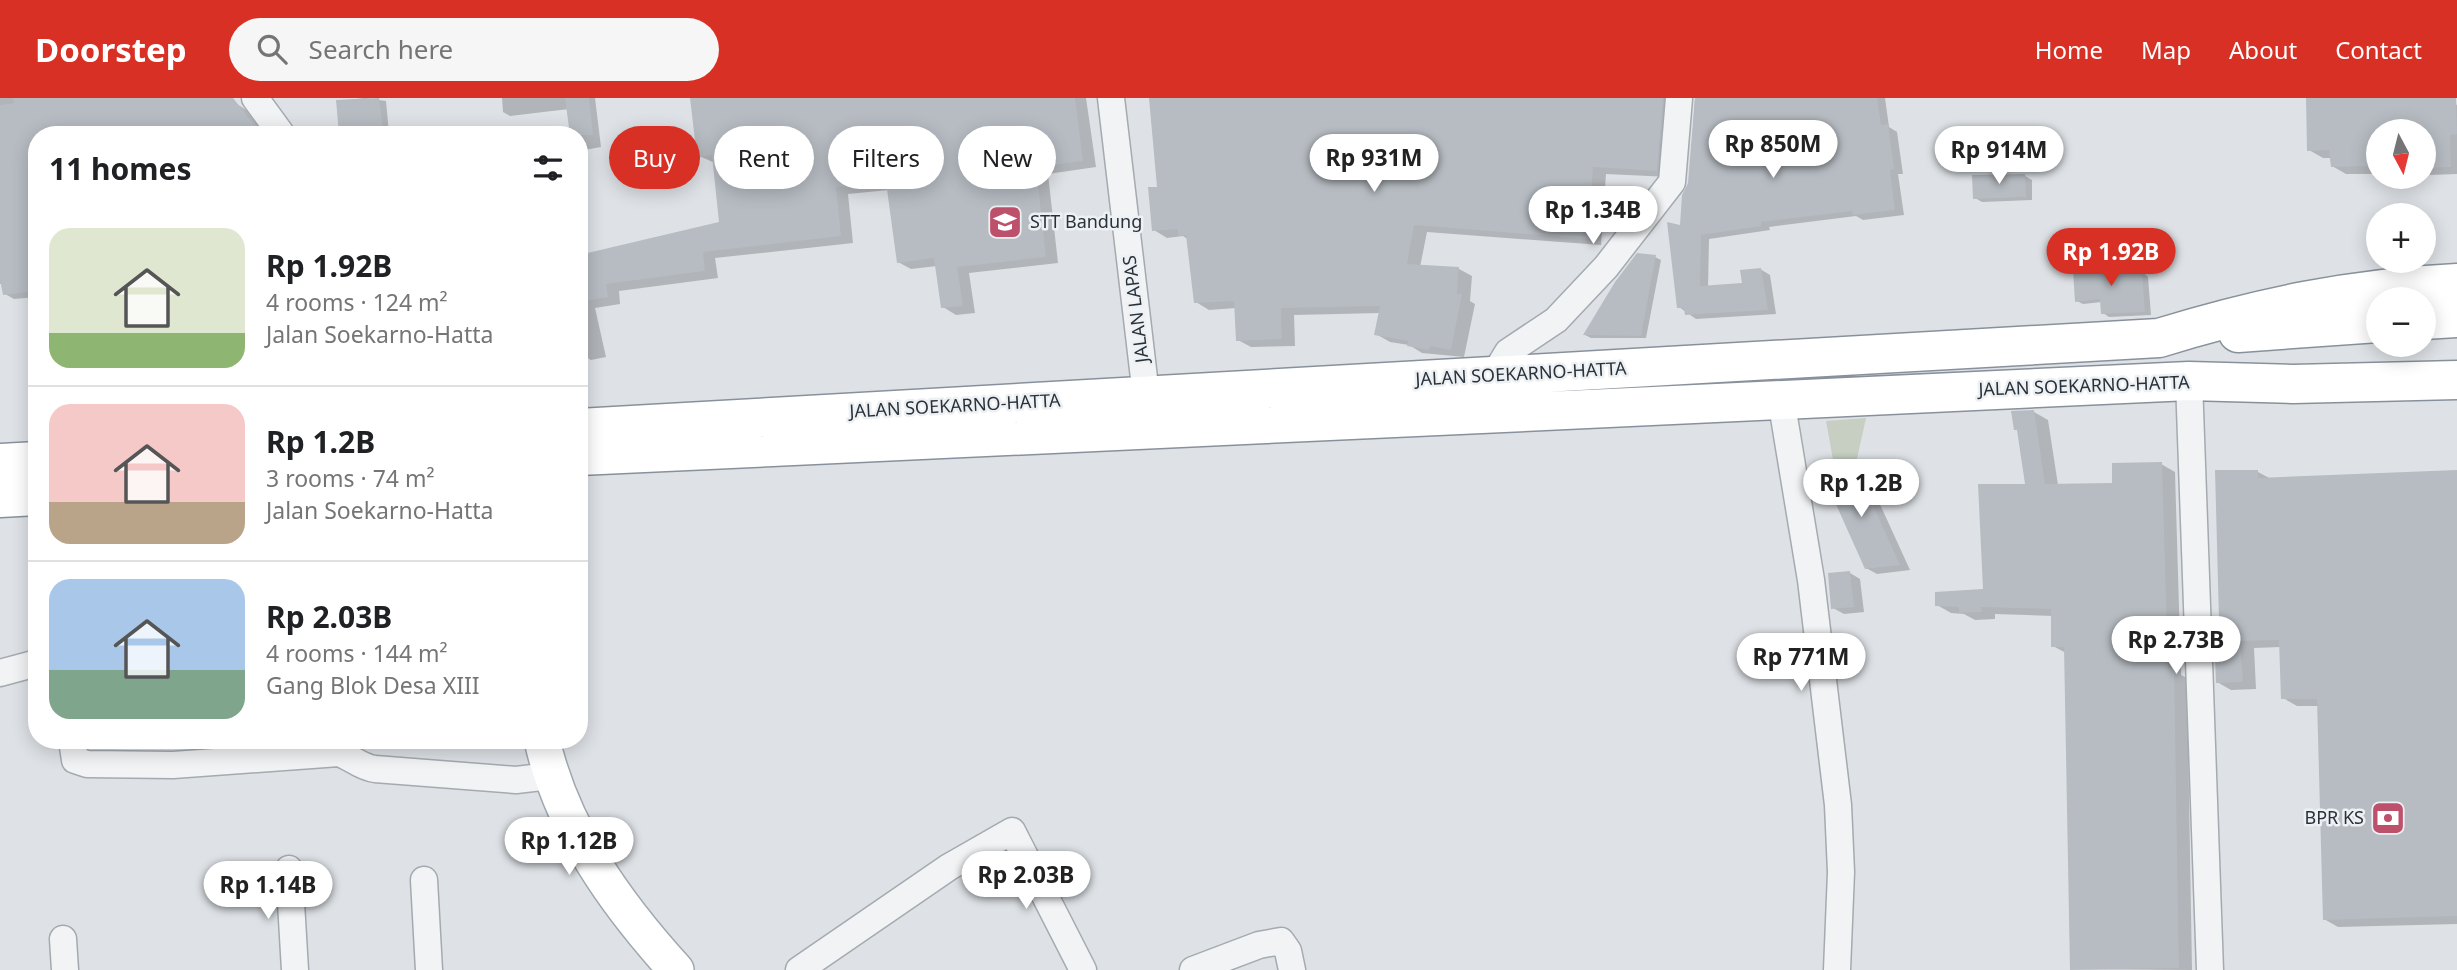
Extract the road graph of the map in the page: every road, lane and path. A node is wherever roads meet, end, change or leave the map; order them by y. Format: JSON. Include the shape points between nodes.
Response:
{"nodes":[{"id":1,"x":255,"y":98,"type":"edge"},
{"id":2,"x":1111,"y":98,"type":"edge"},
{"id":3,"x":1679,"y":98,"type":"edge"},
{"id":4,"x":275,"y":126,"type":"edge"},
{"id":5,"x":2457,"y":283,"type":"edge"},
{"id":6,"x":2457,"y":318,"type":"edge"},
{"id":7,"x":2436,"y":319,"type":"edge"},
{"id":8,"x":2366,"y":324,"type":"edge"},
{"id":9,"x":2159,"y":338,"type":"junction"},
{"id":10,"x":2457,"y":354,"type":"edge"},
{"id":11,"x":1512,"y":374,"type":"junction"},
{"id":12,"x":2189,"y":380,"type":"junction"},
{"id":13,"x":2457,"y":380,"type":"edge"},
{"id":14,"x":1146,"y":395,"type":"junction"},
{"id":15,"x":1782,"y":399,"type":"junction"},
{"id":16,"x":588,"y":427,"type":"edge"},
{"id":17,"x":588,"y":456,"type":"edge"},
{"id":18,"x":28,"y":461,"type":"edge"},
{"id":19,"x":0,"y":463,"type":"edge"},
{"id":20,"x":28,"y":496,"type":"edge"},
{"id":21,"x":0,"y":498,"type":"edge"},
{"id":22,"x":28,"y":665,"type":"edge"},
{"id":23,"x":0,"y":673,"type":"edge"},
{"id":24,"x":73,"y":749,"type":"edge"},
{"id":25,"x":306,"y":749,"type":"edge"},
{"id":26,"x":328,"y":749,"type":"edge"},
{"id":27,"x":544,"y":749,"type":"edge"},
{"id":28,"x":550,"y":776,"type":"junction"},
{"id":29,"x":289,"y":869,"type":"dead end"},
{"id":30,"x":424,"y":880,"type":"dead end"},
{"id":31,"x":63,"y":939,"type":"dead end"},
{"id":32,"x":65,"y":970,"type":"edge"},
{"id":33,"x":295,"y":970,"type":"edge"},
{"id":34,"x":429,"y":970,"type":"edge"},
{"id":35,"x":676,"y":970,"type":"edge"},
{"id":36,"x":799,"y":970,"type":"edge"},
{"id":37,"x":1083,"y":970,"type":"edge"},
{"id":38,"x":1194,"y":970,"type":"edge"},
{"id":39,"x":1292,"y":970,"type":"edge"},
{"id":40,"x":1837,"y":970,"type":"edge"},
{"id":41,"x":2210,"y":970,"type":"edge"}],
"edges":[{"from":1,"to":4,"type":"street"},
{"from":2,"to":14,"type":"street","name":"JALAN LAPAS"},
{"from":3,"to":11,"type":"street","via":[[1672,182],[1606,267],[1556,320],[1508,352]]},
{"from":5,"to":9,"type":"highway","name":"JALAN SOEKARNO-HATTA","via":[[2302,299]]},
{"from":6,"to":7,"type":"highway"},
{"from":8,"to":9,"type":"highway"},
{"from":9,"to":11,"type":"highway","name":"JALAN SOEKARNO-HATTA"},
{"from":10,"to":12,"type":"highway"},
{"from":11,"to":14,"type":"highway","name":"JALAN SOEKARNO-HATTA"},
{"from":12,"to":13,"type":"highway","name":"JALAN SOEKARNO-HATTA","via":[[2293,384]]},
{"from":12,"to":15,"type":"highway","name":"JALAN SOEKARNO-HATTA"},
{"from":12,"to":41,"type":"street"},
{"from":14,"to":16,"type":"highway","name":"JALAN SOEKARNO-HATTA"},
{"from":15,"to":17,"type":"highway","name":"JALAN SOEKARNO-HATTA"},
{"from":15,"to":40,"type":"street","via":[[1811,580],[1838,805]]},
{"from":18,"to":19,"type":"highway"},
{"from":20,"to":21,"type":"highway"},
{"from":22,"to":23,"type":"street"},
{"from":24,"to":25,"type":"street","via":[[75,760],[87,764],[173,765]]},
{"from":26,"to":28,"type":"street","via":[[361,767],[375,769],[516,780]]},
{"from":27,"to":28,"type":"main road"},
{"from":28,"to":35,"type":"main road","via":[[603,880]]},
{"from":29,"to":33,"type":"street"},
{"from":30,"to":34,"type":"street"},
{"from":31,"to":32,"type":"street"},
{"from":36,"to":37,"type":"street","via":[[949,867],[1012,831]]},
{"from":38,"to":39,"type":"street","via":[[1281,941]]}]}
